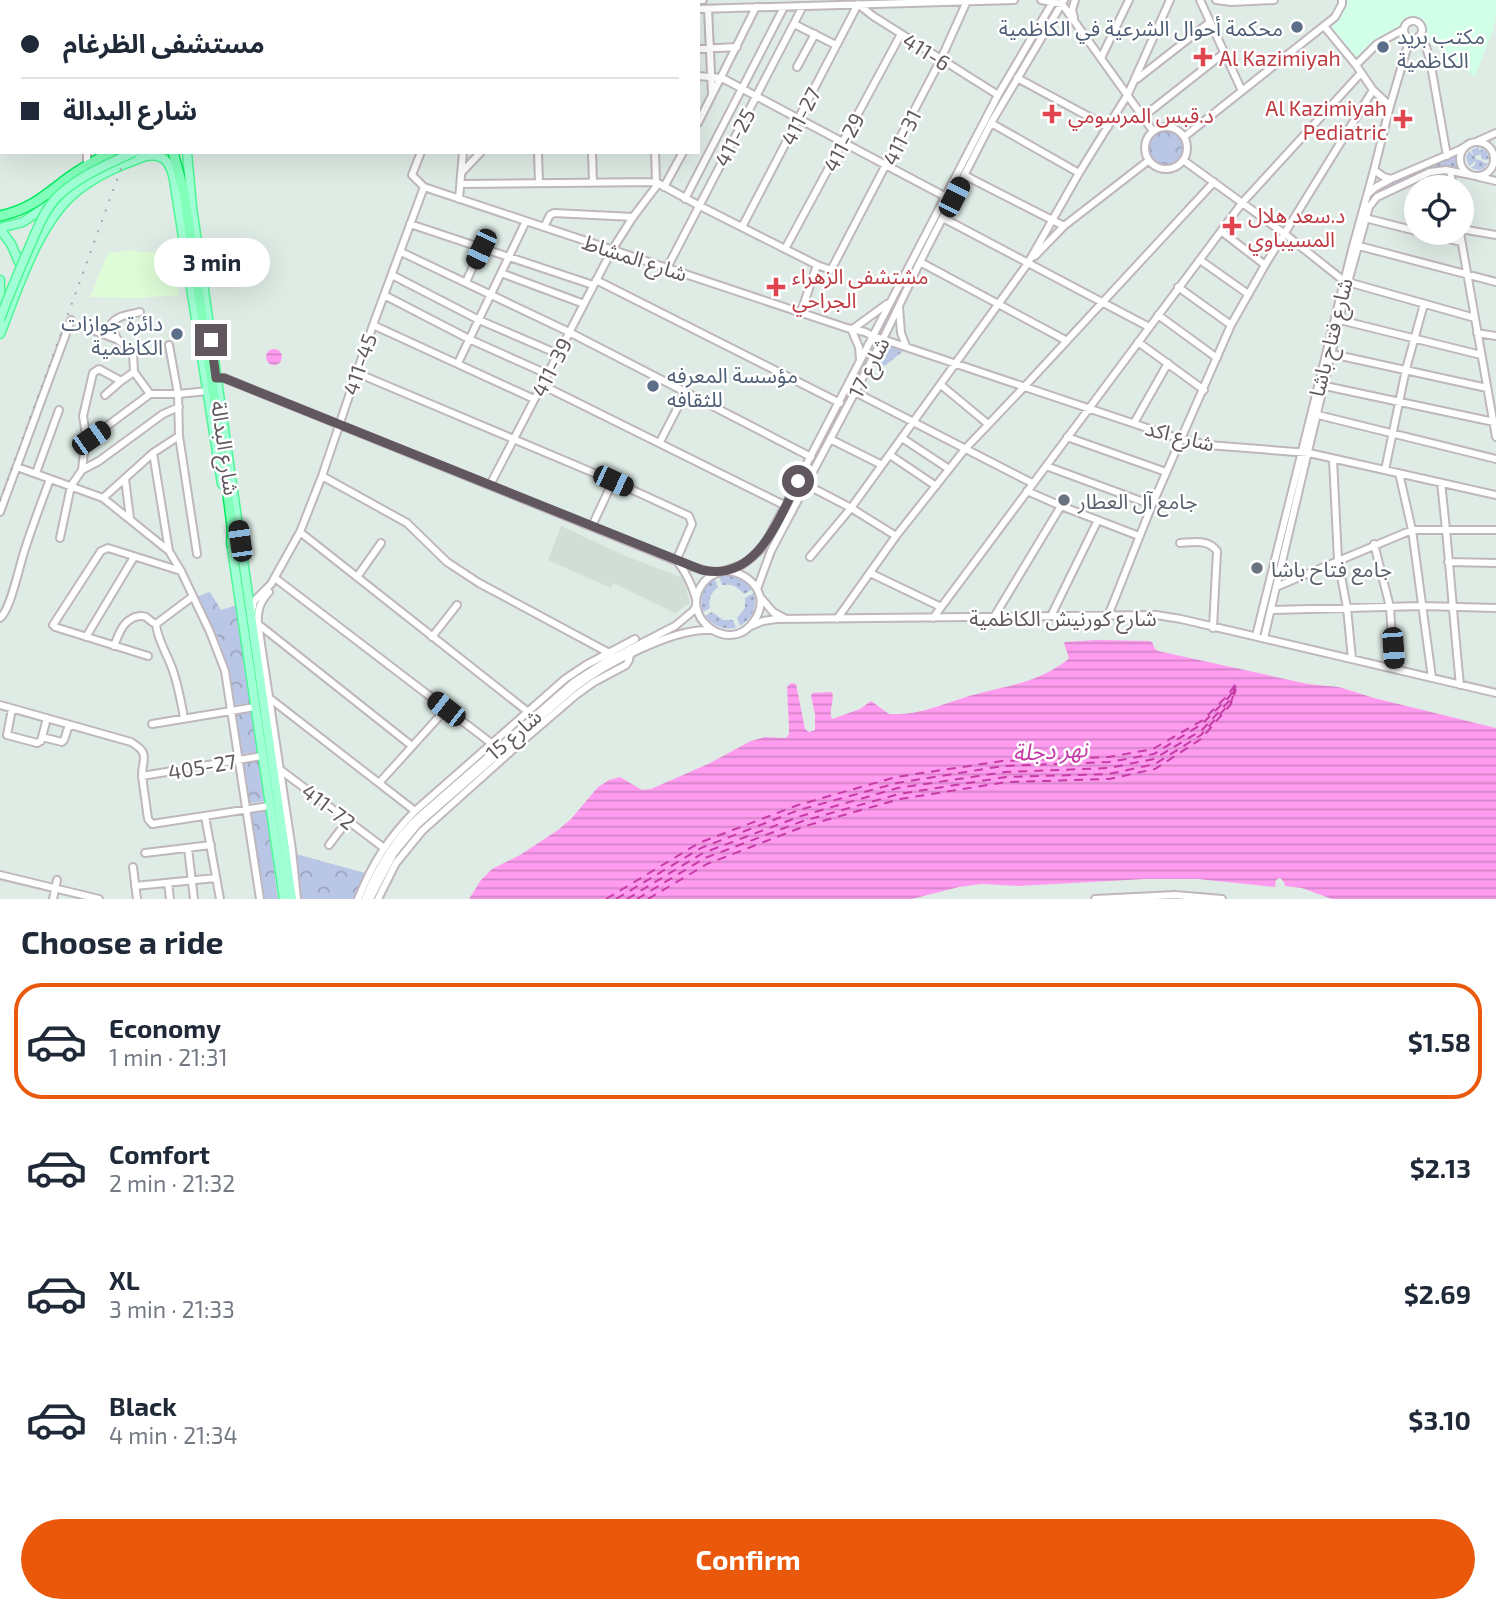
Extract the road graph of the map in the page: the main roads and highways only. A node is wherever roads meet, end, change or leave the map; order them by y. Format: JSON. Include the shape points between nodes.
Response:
{"nodes":[{"id":1,"x":152,"y":154,"type":"edge"},
{"id":2,"x":174,"y":154,"type":"edge"},
{"id":3,"x":188,"y":154,"type":"edge"},
{"id":4,"x":114,"y":156,"type":"edge"},
{"id":5,"x":147,"y":156,"type":"junction"},
{"id":6,"x":53,"y":201,"type":"junction"},
{"id":7,"x":0,"y":216,"type":"edge"},
{"id":8,"x":2,"y":230,"type":"edge"},
{"id":9,"x":19,"y":262,"type":"dead end"},
{"id":10,"x":21,"y":275,"type":"dead end"},
{"id":11,"x":0,"y":280,"type":"edge"},
{"id":12,"x":19,"y":286,"type":"junction"},
{"id":13,"x":0,"y":299,"type":"edge"},
{"id":14,"x":0,"y":319,"type":"edge"},
{"id":15,"x":0,"y":334,"type":"edge"},
{"id":16,"x":211,"y":393,"type":"junction"},
{"id":17,"x":232,"y":545,"type":"joint"},
{"id":18,"x":260,"y":700,"type":"junction"},
{"id":19,"x":284,"y":899,"type":"edge"},
{"id":20,"x":294,"y":899,"type":"edge"}],
"edges":[{"from":1,"to":5,"type":"main road"},
{"from":2,"to":16,"type":"highway","via":[[184,193]]},
{"from":3,"to":18,"type":"main road","name":"شارع البدالة","via":[[216,378],[254,621]]},
{"from":4,"to":6,"type":"main road","bridge":true},
{"from":4,"to":7,"type":"highway","via":[[86,165],[38,202]]},
{"from":5,"to":12,"type":"main road","via":[[117,167],[75,192],[42,234]]},
{"from":5,"to":16,"type":"main road","name":"شارع البدالة","via":[[164,158],[173,172]]},
{"from":6,"to":8,"type":"main road"},
{"from":6,"to":14,"type":"main road","bridge":true},
{"from":8,"to":9,"type":"main road"},
{"from":10,"to":12,"type":"main road"},
{"from":11,"to":13,"type":"main road"},
{"from":12,"to":15,"type":"main road"},
{"from":16,"to":17,"type":"highway"},
{"from":17,"to":18,"type":"main road","name":"شارع البدالة"},
{"from":18,"to":19,"type":"main road","name":"شارع البدالة","via":[[262,756]]},
{"from":18,"to":20,"type":"main road","name":"شارع البدالة","via":[[276,768]]}]}
